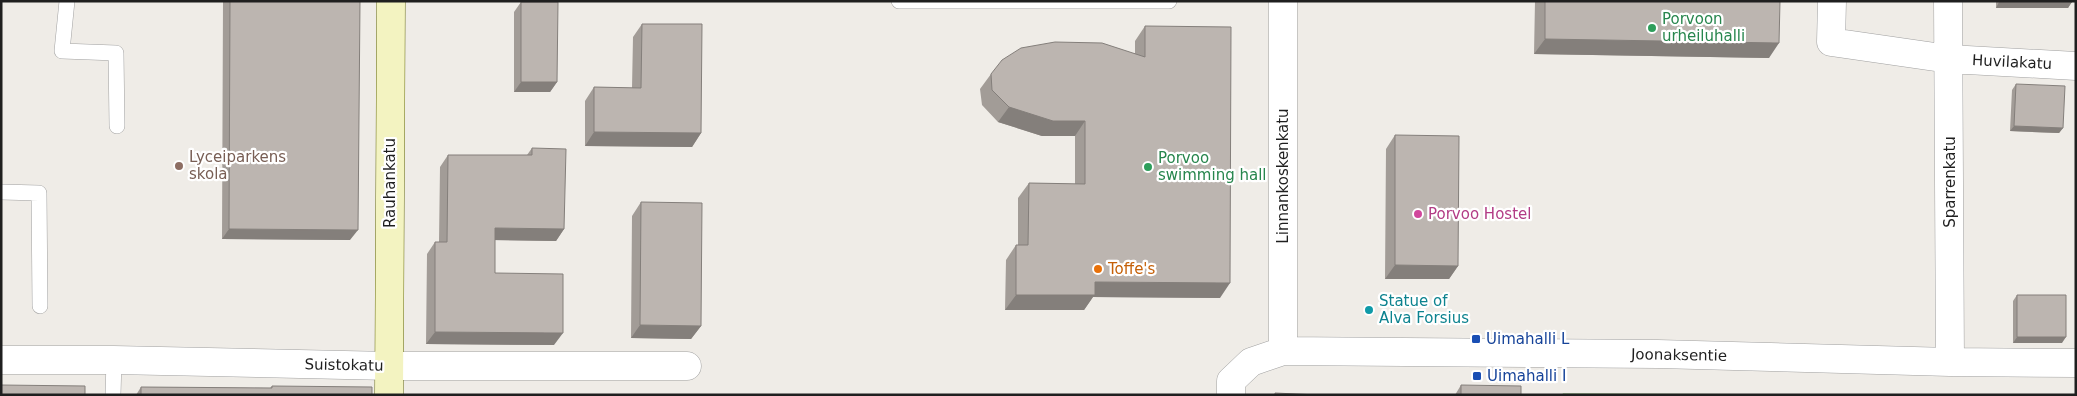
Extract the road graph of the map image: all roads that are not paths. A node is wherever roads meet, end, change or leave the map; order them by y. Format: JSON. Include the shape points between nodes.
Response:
{"nodes":[{"id":1,"x":67,"y":1,"type":"edge"},
{"id":2,"x":391,"y":1,"type":"edge"},
{"id":3,"x":899,"y":1,"type":"edge"},
{"id":4,"x":1168,"y":1,"type":"edge"},
{"id":5,"x":1283,"y":1,"type":"edge"},
{"id":6,"x":1832,"y":1,"type":"edge"},
{"id":7,"x":1948,"y":1,"type":"edge"},
{"id":8,"x":1949,"y":59,"type":"junction"},
{"id":9,"x":2076,"y":66,"type":"edge"},
{"id":10,"x":117,"y":126,"type":"dead end"},
{"id":11,"x":1,"y":192,"type":"edge"},
{"id":12,"x":40,"y":306,"type":"dead end"},
{"id":13,"x":1283,"y":351,"type":"junction"},
{"id":14,"x":1,"y":360,"type":"edge"},
{"id":15,"x":114,"y":360,"type":"junction"},
{"id":16,"x":1950,"y":362,"type":"junction"},
{"id":17,"x":2076,"y":363,"type":"edge"},
{"id":18,"x":390,"y":366,"type":"junction"},
{"id":19,"x":687,"y":366,"type":"dead end"},
{"id":20,"x":114,"y":395,"type":"edge"},
{"id":21,"x":390,"y":395,"type":"edge"},
{"id":22,"x":1231,"y":395,"type":"edge"}],
"edges":[{"from":1,"to":10,"type":"lane","via":[[62,51],[116,53]]},
{"from":2,"to":18,"type":"street","name":"Rauhankatu"},
{"from":3,"to":4,"type":"lane"},
{"from":5,"to":13,"type":"street","name":"Linnankoskenkatu"},
{"from":6,"to":8,"type":"street","name":"Huvilakatu","via":[[1831,42]]},
{"from":7,"to":8,"type":"street","name":"Sparrenkatu"},
{"from":8,"to":9,"type":"street","name":"Huvilakatu"},
{"from":8,"to":16,"type":"street","name":"Sparrenkatu"},
{"from":11,"to":12,"type":"lane","via":[[39,193]]},
{"from":13,"to":16,"type":"street","name":"Joonaksentie","via":[[1658,354]]},
{"from":13,"to":22,"type":"street","name":"Joonaksentie","via":[[1251,362],[1231,381]]},
{"from":14,"to":15,"type":"street","name":"Suistokatu"},
{"from":15,"to":18,"type":"street","name":"Suistokatu"},
{"from":15,"to":20,"type":"lane"},
{"from":16,"to":17,"type":"street","name":"Joonaksentie"},
{"from":18,"to":19,"type":"street","name":"Suistokatu"},
{"from":18,"to":21,"type":"street","name":"Rauhankatu"}]}
